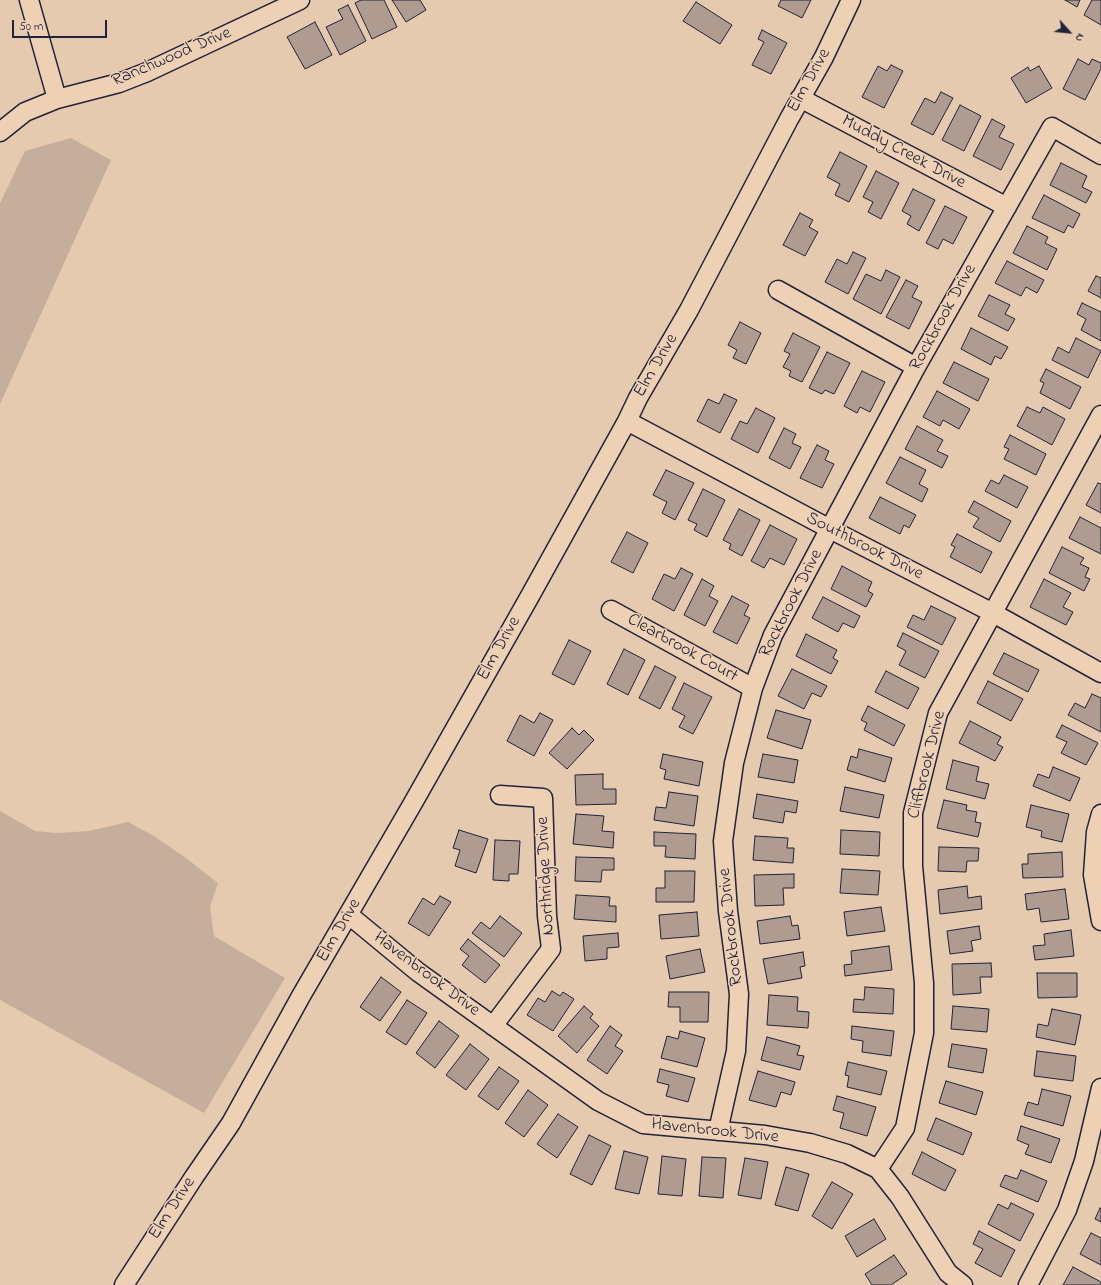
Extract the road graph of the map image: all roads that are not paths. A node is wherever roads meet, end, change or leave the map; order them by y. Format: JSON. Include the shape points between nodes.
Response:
{"nodes":[{"id":1,"x":29,"y":0,"type":"edge"},
{"id":2,"x":300,"y":0,"type":"edge"},
{"id":3,"x":851,"y":0,"type":"edge"},
{"id":4,"x":800,"y":98,"type":"junction"},
{"id":5,"x":57,"y":99,"type":"junction"},
{"id":6,"x":0,"y":132,"type":"edge"},
{"id":7,"x":1101,"y":154,"type":"edge"},
{"id":8,"x":1007,"y":207,"type":"junction"},
{"id":9,"x":778,"y":290,"type":"dead end"},
{"id":10,"x":916,"y":367,"type":"junction"},
{"id":11,"x":1101,"y":415,"type":"edge"},
{"id":12,"x":627,"y":421,"type":"junction"},
{"id":13,"x":830,"y":529,"type":"junction"},
{"id":14,"x":611,"y":610,"type":"dead end"},
{"id":15,"x":993,"y":613,"type":"junction"},
{"id":16,"x":1101,"y":673,"type":"edge"},
{"id":17,"x":752,"y":688,"type":"junction"},
{"id":18,"x":500,"y":795,"type":"dead end"},
{"id":19,"x":1101,"y":814,"type":"edge"},
{"id":20,"x":348,"y":915,"type":"junction"},
{"id":21,"x":1101,"y":921,"type":"edge"},
{"id":22,"x":493,"y":1026,"type":"junction"},
{"id":23,"x":1101,"y":1088,"type":"edge"},
{"id":24,"x":718,"y":1131,"type":"junction"},
{"id":25,"x":878,"y":1169,"type":"junction"},
{"id":26,"x":124,"y":1285,"type":"edge"},
{"id":27,"x":963,"y":1285,"type":"edge"},
{"id":28,"x":1028,"y":1285,"type":"edge"}],
"edges":[{"from":1,"to":5,"type":"street"},
{"from":2,"to":5,"type":"street","name":"Ranchwood Drive","via":[[147,72],[119,83]]},
{"from":3,"to":4,"type":"street","name":"Elm Drive","via":[[824,57]]},
{"from":4,"to":8,"type":"street","name":"Muddy Creek Drive"},
{"from":4,"to":12,"type":"street","name":"Elm Drive","via":[[689,310]]},
{"from":5,"to":6,"type":"street","name":"Ranchwood Drive","via":[[25,112]]},
{"from":7,"to":8,"type":"street","name":"Rockbrook Drive","via":[[1052,127]]},
{"from":8,"to":10,"type":"street","name":"Rockbrook Drive"},
{"from":9,"to":10,"type":"street"},
{"from":10,"to":13,"type":"street","name":"Rockbrook Drive"},
{"from":11,"to":15,"type":"street","name":"Cliffbrook Drive"},
{"from":12,"to":13,"type":"street","name":"Southbrook Drive"},
{"from":12,"to":20,"type":"street","name":"Elm Drive"},
{"from":13,"to":15,"type":"street","name":"Southbrook Drive"},
{"from":13,"to":17,"type":"street","name":"Rockbrook Drive","via":[[773,635]]},
{"from":14,"to":17,"type":"street","name":"Clearbrook Court"},
{"from":15,"to":16,"type":"street","name":"Southbrook Drive"},
{"from":15,"to":25,"type":"street","name":"Cliffbrook Drive","via":[[938,713],[912,813],[913,866],[924,983],[924,1032],[905,1128]]},
{"from":17,"to":24,"type":"street","name":"Rockbrook Drive","via":[[734,763],[723,842],[728,912],[739,994],[736,1051]]},
{"from":18,"to":22,"type":"street","name":"Northridge Drive","via":[[543,798],[547,916],[551,949]]},
{"from":19,"to":21,"type":"street","via":[[1096,832],[1094,875]]},
{"from":20,"to":22,"type":"street","name":"Havenbrook Drive","via":[[418,972]]},
{"from":20,"to":26,"type":"street","name":"Elm Drive","via":[[231,1123]]},
{"from":22,"to":24,"type":"street","name":"Havenbrook Drive","via":[[598,1101],[643,1124]]},
{"from":23,"to":28,"type":"street","via":[[1084,1161],[1067,1210]]},
{"from":24,"to":25,"type":"street","name":"Havenbrook Drive","via":[[765,1135],[810,1143],[847,1154]]},
{"from":25,"to":27,"type":"street","name":"Havenbrook Drive","via":[[900,1197],[948,1273]]}]}
